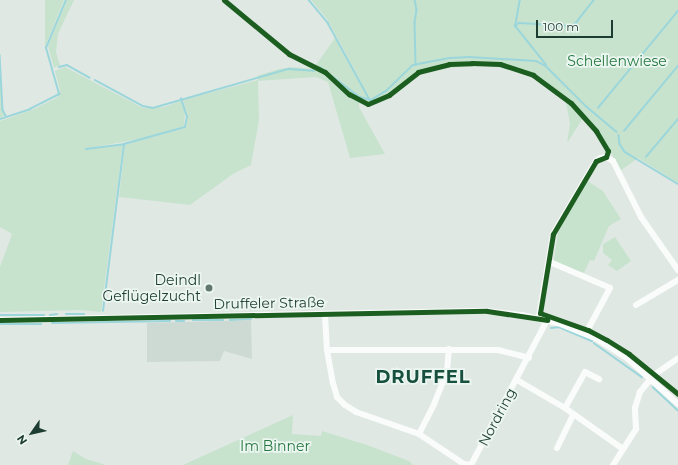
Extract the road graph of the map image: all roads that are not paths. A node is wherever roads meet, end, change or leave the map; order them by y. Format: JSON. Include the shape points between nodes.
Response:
{"nodes":[{"id":1,"x":550,"y":262,"type":"junction"},
{"id":2,"x":678,"y":270,"type":"edge"},
{"id":3,"x":678,"y":280,"type":"edge"},
{"id":4,"x":636,"y":305,"type":"dead end"},
{"id":5,"x":325,"y":314,"type":"junction"},
{"id":6,"x":539,"y":318,"type":"junction"},
{"id":7,"x":0,"y":320,"type":"edge"},
{"id":8,"x":547,"y":320,"type":"junction"},
{"id":9,"x":586,"y":333,"type":"junction"},
{"id":10,"x":449,"y":348,"type":"junction"},
{"id":11,"x":327,"y":350,"type":"junction"},
{"id":12,"x":529,"y":358,"type":"junction"},
{"id":13,"x":678,"y":358,"type":"edge"},
{"id":14,"x":599,"y":379,"type":"dead end"},
{"id":15,"x":650,"y":379,"type":"junction"},
{"id":16,"x":517,"y":380,"type":"junction"},
{"id":17,"x":678,"y":404,"type":"edge"},
{"id":18,"x":564,"y":408,"type":"junction"},
{"id":19,"x":573,"y":415,"type":"junction"},
{"id":20,"x":419,"y":434,"type":"junction"},
{"id":21,"x":557,"y":448,"type":"dead end"},
{"id":22,"x":623,"y":450,"type":"junction"},
{"id":23,"x":613,"y":465,"type":"edge"}],
"edges":[{"from":1,"to":2,"type":"street","via":[[553,234],[596,161],[606,157],[613,161],[641,217]]},
{"from":1,"to":6,"type":"street"},
{"from":1,"to":9,"type":"street","via":[[610,288]]},
{"from":3,"to":4,"type":"street"},
{"from":5,"to":6,"type":"street","name":"Druffeler Straße","via":[[487,311]]},
{"from":5,"to":7,"type":"street","name":"Druffeler Straße"},
{"from":5,"to":11,"type":"street","name":"Nordring"},
{"from":6,"to":8,"type":"street","name":"Druffeler Straße"},
{"from":8,"to":9,"type":"street","name":"Druffeler Straße"},
{"from":8,"to":12,"type":"street","name":"Nordring"},
{"from":9,"to":15,"type":"street","name":"Druffeler Straße","via":[[627,358]]},
{"from":10,"to":11,"type":"street"},
{"from":10,"to":12,"type":"street","via":[[498,350]]},
{"from":10,"to":20,"type":"street","via":[[447,372]]},
{"from":11,"to":20,"type":"street","name":"Nordring","via":[[335,392],[345,405],[356,412]]},
{"from":12,"to":16,"type":"street","name":"Nordring"},
{"from":13,"to":15,"type":"street"},
{"from":14,"to":18,"type":"street","via":[[585,372]]},
{"from":15,"to":17,"type":"street","name":"Druffeler Straße"},
{"from":15,"to":22,"type":"street","via":[[636,400],[636,429]]},
{"from":16,"to":18,"type":"street"},
{"from":16,"to":20,"type":"street","name":"Nordring","via":[[471,465],[464,464]]},
{"from":18,"to":19,"type":"street"},
{"from":19,"to":21,"type":"street"},
{"from":19,"to":22,"type":"street"},
{"from":22,"to":23,"type":"street"}]}
